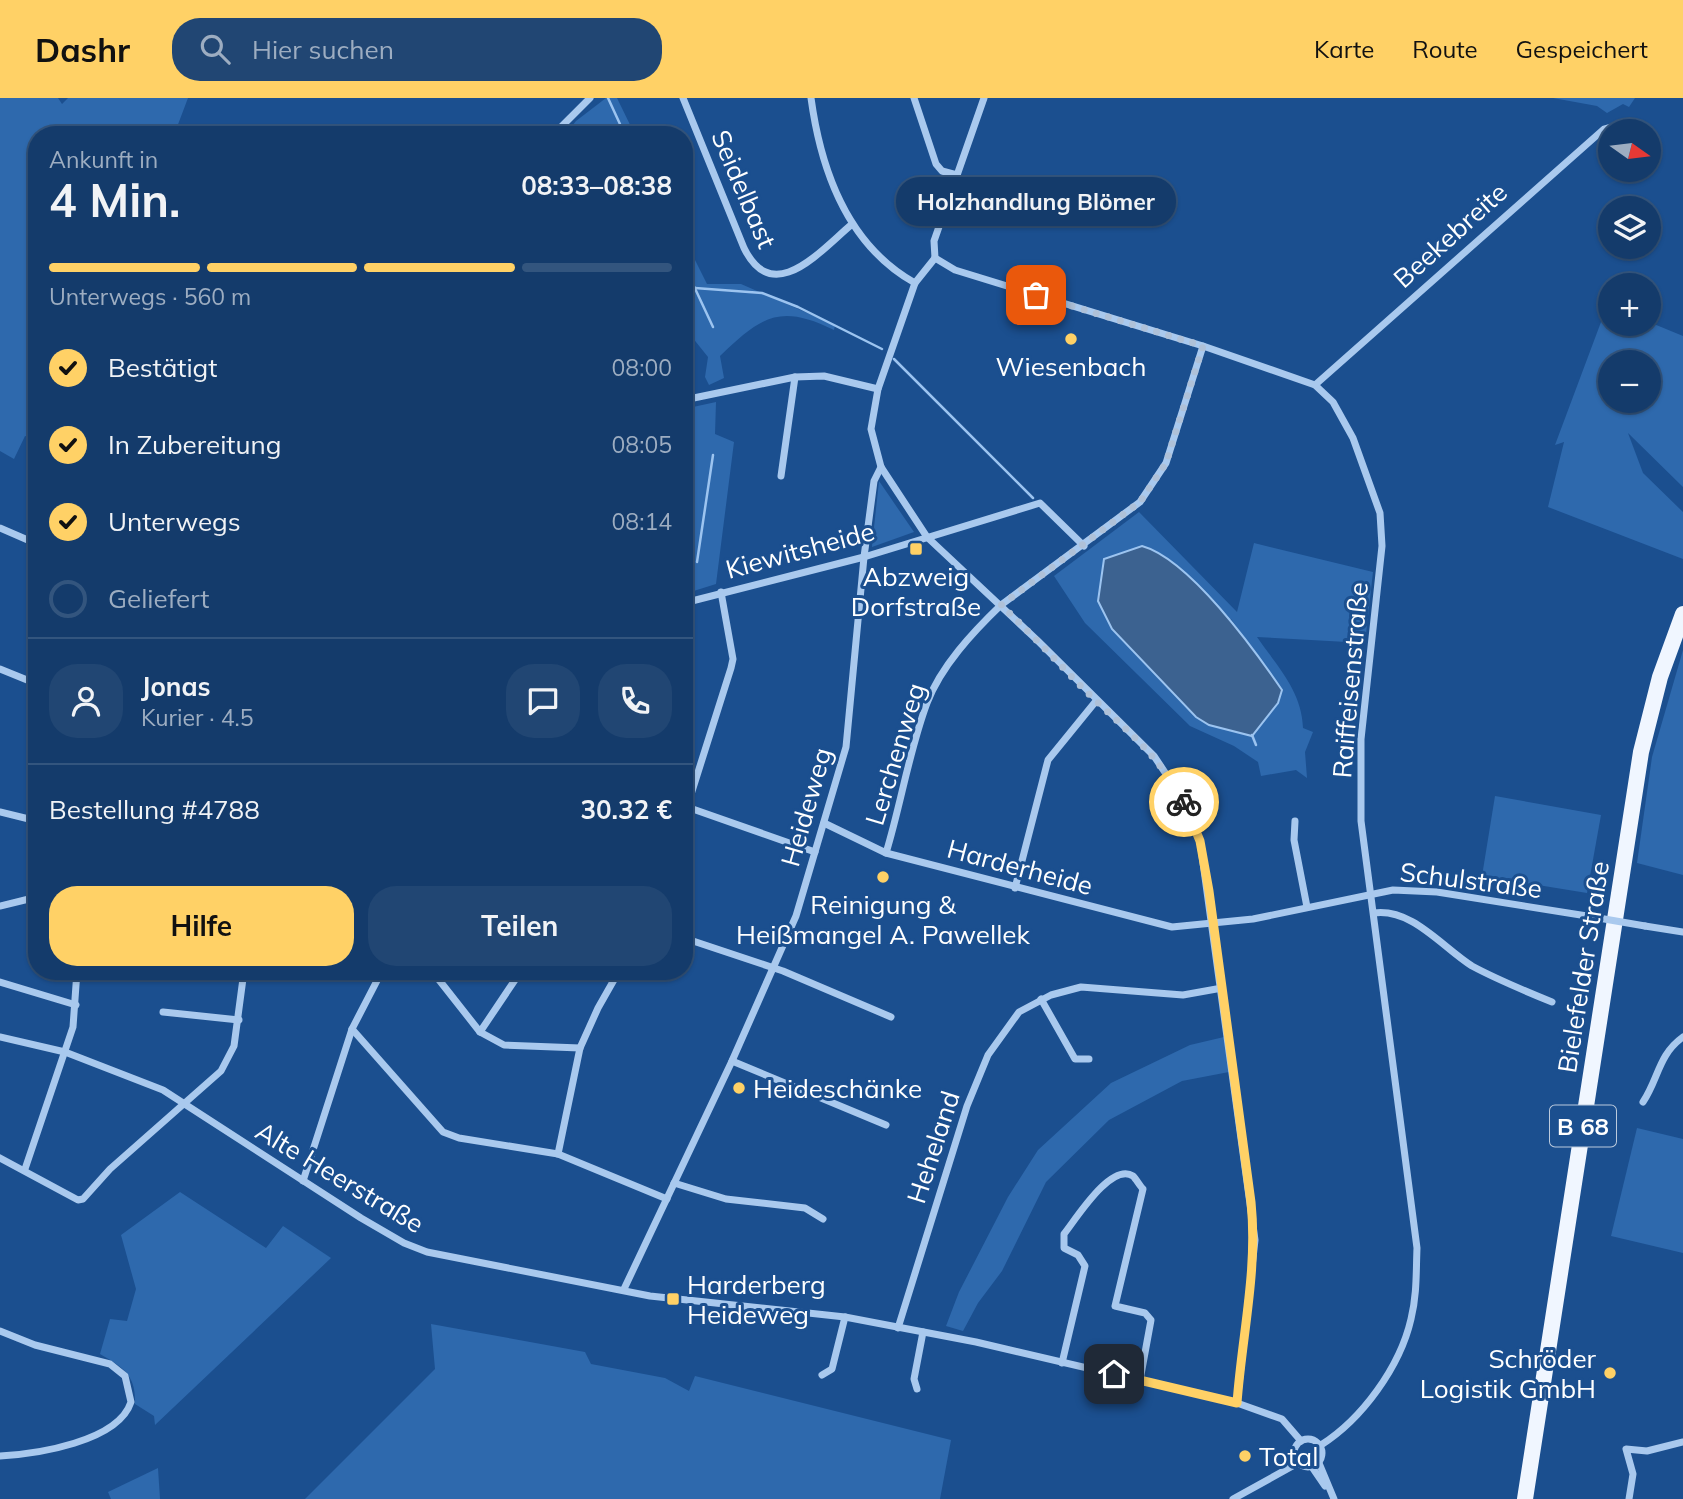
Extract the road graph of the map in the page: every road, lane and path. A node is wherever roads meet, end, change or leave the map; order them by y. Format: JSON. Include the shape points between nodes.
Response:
{"nodes":[{"id":1,"x":590,"y":98,"type":"edge"},
{"id":2,"x":683,"y":98,"type":"edge"},
{"id":3,"x":811,"y":98,"type":"edge"},
{"id":4,"x":914,"y":98,"type":"edge"},
{"id":5,"x":984,"y":98,"type":"edge"},
{"id":6,"x":562,"y":126,"type":"edge"},
{"id":7,"x":1598,"y":133,"type":"edge"},
{"id":8,"x":957,"y":175,"type":"junction"},
{"id":9,"x":851,"y":225,"type":"junction"},
{"id":10,"x":934,"y":258,"type":"junction"},
{"id":11,"x":915,"y":283,"type":"junction"},
{"id":12,"x":1203,"y":346,"type":"junction"},
{"id":13,"x":795,"y":377,"type":"junction"},
{"id":14,"x":1315,"y":385,"type":"junction"},
{"id":15,"x":878,"y":388,"type":"junction"},
{"id":16,"x":693,"y":398,"type":"edge"},
{"id":17,"x":881,"y":467,"type":"junction"},
{"id":18,"x":781,"y":476,"type":"dead end"},
{"id":19,"x":0,"y":528,"type":"edge"},
{"id":20,"x":927,"y":537,"type":"junction"},
{"id":21,"x":28,"y":540,"type":"edge"},
{"id":22,"x":1084,"y":546,"type":"junction"},
{"id":23,"x":864,"y":557,"type":"junction"},
{"id":24,"x":721,"y":592,"type":"junction"},
{"id":25,"x":693,"y":600,"type":"edge"},
{"id":26,"x":1001,"y":605,"type":"junction"},
{"id":27,"x":1683,"y":614,"type":"edge"},
{"id":28,"x":0,"y":669,"type":"edge"},
{"id":29,"x":28,"y":680,"type":"edge"},
{"id":30,"x":1096,"y":701,"type":"junction"},
{"id":31,"x":693,"y":785,"type":"edge"},
{"id":32,"x":693,"y":808,"type":"edge"},
{"id":33,"x":0,"y":812,"type":"edge"},
{"id":34,"x":28,"y":819,"type":"edge"},
{"id":35,"x":1295,"y":821,"type":"dead end"},
{"id":36,"x":824,"y":823,"type":"junction"},
{"id":37,"x":815,"y":852,"type":"junction"},
{"id":38,"x":886,"y":853,"type":"junction"},
{"id":39,"x":1015,"y":888,"type":"junction"},
{"id":40,"x":1371,"y":893,"type":"junction"},
{"id":41,"x":28,"y":899,"type":"edge"},
{"id":42,"x":0,"y":906,"type":"edge"},
{"id":43,"x":1307,"y":907,"type":"junction"},
{"id":44,"x":1374,"y":913,"type":"junction"},
{"id":45,"x":1213,"y":923,"type":"junction"},
{"id":46,"x":1683,"y":932,"type":"edge"},
{"id":47,"x":693,"y":941,"type":"edge"},
{"id":48,"x":773,"y":969,"type":"junction"},
{"id":49,"x":77,"y":980,"type":"edge"},
{"id":50,"x":243,"y":980,"type":"edge"},
{"id":51,"x":377,"y":980,"type":"edge"},
{"id":52,"x":439,"y":980,"type":"edge"},
{"id":53,"x":515,"y":980,"type":"edge"},
{"id":54,"x":614,"y":980,"type":"edge"},
{"id":55,"x":0,"y":982,"type":"edge"},
{"id":56,"x":1222,"y":988,"type":"junction"},
{"id":57,"x":1041,"y":999,"type":"junction"},
{"id":58,"x":1552,"y":1002,"type":"dead end"},
{"id":59,"x":76,"y":1005,"type":"junction"},
{"id":60,"x":163,"y":1012,"type":"dead end"},
{"id":61,"x":891,"y":1017,"type":"dead end"},
{"id":62,"x":239,"y":1020,"type":"junction"},
{"id":63,"x":352,"y":1029,"type":"junction"},
{"id":64,"x":480,"y":1032,"type":"junction"},
{"id":65,"x":0,"y":1037,"type":"edge"},
{"id":66,"x":1683,"y":1037,"type":"edge"},
{"id":67,"x":580,"y":1048,"type":"junction"},
{"id":68,"x":65,"y":1052,"type":"junction"},
{"id":69,"x":1089,"y":1059,"type":"dead end"},
{"id":70,"x":732,"y":1061,"type":"junction"},
{"id":71,"x":1643,"y":1102,"type":"dead end"},
{"id":72,"x":186,"y":1104,"type":"junction"},
{"id":73,"x":886,"y":1125,"type":"dead end"},
{"id":74,"x":558,"y":1154,"type":"junction"},
{"id":75,"x":0,"y":1158,"type":"edge"},
{"id":76,"x":25,"y":1168,"type":"junction"},
{"id":77,"x":303,"y":1181,"type":"junction"},
{"id":78,"x":674,"y":1184,"type":"junction"},
{"id":79,"x":667,"y":1199,"type":"junction"},
{"id":80,"x":822,"y":1219,"type":"dead end"},
{"id":81,"x":624,"y":1289,"type":"junction"},
{"id":82,"x":845,"y":1317,"type":"junction"},
{"id":83,"x":898,"y":1328,"type":"junction"},
{"id":84,"x":0,"y":1331,"type":"edge"},
{"id":85,"x":923,"y":1332,"type":"junction"},
{"id":86,"x":1062,"y":1363,"type":"junction"},
{"id":87,"x":822,"y":1375,"type":"dead end"},
{"id":88,"x":1140,"y":1380,"type":"junction"},
{"id":89,"x":917,"y":1389,"type":"dead end"},
{"id":90,"x":1237,"y":1403,"type":"junction"},
{"id":91,"x":1301,"y":1441,"type":"junction"},
{"id":92,"x":1683,"y":1442,"type":"edge"},
{"id":93,"x":1321,"y":1446,"type":"junction"},
{"id":94,"x":0,"y":1456,"type":"edge"},
{"id":95,"x":1298,"y":1463,"type":"junction"},
{"id":96,"x":1315,"y":1465,"type":"junction"},
{"id":97,"x":1334,"y":1498,"type":"edge"},
{"id":98,"x":1233,"y":1499,"type":"edge"},
{"id":99,"x":1525,"y":1499,"type":"edge"},
{"id":100,"x":1629,"y":1499,"type":"edge"}],
"edges":[{"from":1,"to":6,"type":"street"},
{"from":2,"to":9,"type":"street","name":"Seidelbast","via":[[744,248],[761,272],[790,273]]},
{"from":3,"to":9,"type":"street","via":[[820,147]]},
{"from":4,"to":8,"type":"street","via":[[936,164]]},
{"from":5,"to":8,"type":"street"},
{"from":7,"to":14,"type":"street","name":"Beekebreite"},
{"from":8,"to":10,"type":"street","via":[[934,241]]},
{"from":9,"to":11,"type":"street","via":[[885,261]]},
{"from":10,"to":11,"type":"street"},
{"from":10,"to":12,"type":"street","name":"Raiffeisenstraße","via":[[955,270]]},
{"from":11,"to":15,"type":"street"},
{"from":12,"to":14,"type":"street","name":"Raiffeisenstraße"},
{"from":12,"to":22,"type":"street","name":"Lerchenweg","via":[[1166,463],[1140,502]]},
{"from":13,"to":15,"type":"street","via":[[824,376]]},
{"from":13,"to":16,"type":"street"},
{"from":13,"to":18,"type":"street"},
{"from":14,"to":40,"type":"street","name":"Raiffeisenstraße","via":[[1333,402],[1353,438],[1380,513],[1380,579],[1360,757],[1361,821]]},
{"from":15,"to":17,"type":"street","via":[[871,429]]},
{"from":17,"to":20,"type":"street"},
{"from":17,"to":23,"type":"street","name":"Heideweg","via":[[874,481]]},
{"from":19,"to":21,"type":"street"},
{"from":20,"to":22,"type":"street","name":"Kiewitsheide","via":[[1040,503]]},
{"from":20,"to":23,"type":"street","name":"Kiewitsheide"},
{"from":20,"to":26,"type":"street"},
{"from":22,"to":26,"type":"street","name":"Lerchenweg"},
{"from":23,"to":24,"type":"street","name":"Kiewitsheide"},
{"from":23,"to":36,"type":"street","name":"Heideweg","via":[[846,747]]},
{"from":24,"to":25,"type":"street","name":"Kiewitsheide"},
{"from":24,"to":31,"type":"street","via":[[733,659]]},
{"from":26,"to":30,"type":"street"},
{"from":26,"to":38,"type":"street","name":"Lerchenweg","via":[[980,624],[927,702]]},
{"from":27,"to":99,"type":"main road","name":"Bielefelder Straße","number":"B 68","via":[[1660,677],[1641,752]]},
{"from":28,"to":29,"type":"street"},
{"from":30,"to":39,"type":"street","via":[[1048,760]]},
{"from":30,"to":45,"type":"street","via":[[1137,737],[1184,801],[1200,841]]},
{"from":32,"to":37,"type":"street"},
{"from":33,"to":34,"type":"street"},
{"from":35,"to":43,"type":"street","via":[[1294,841]]},
{"from":36,"to":37,"type":"street","name":"Heideweg"},
{"from":36,"to":38,"type":"street","name":"Harderheide"},
{"from":37,"to":48,"type":"street","name":"Heideweg","via":[[796,916]]},
{"from":38,"to":39,"type":"street","name":"Harderheide"},
{"from":39,"to":45,"type":"street","name":"Harderheide","via":[[1172,927]]},
{"from":40,"to":43,"type":"street","name":"Schulstraße"},
{"from":40,"to":44,"type":"street","name":"Raiffeisenstraße"},
{"from":40,"to":46,"type":"street","name":"Schulstraße","bridge":true,"via":[[1437,892]]},
{"from":41,"to":42,"type":"street"},
{"from":43,"to":45,"type":"street","name":"Schulstraße"},
{"from":44,"to":58,"type":"street","via":[[1385,911],[1409,920],[1473,966]]},
{"from":44,"to":93,"type":"street","name":"Raiffeisenstraße","via":[[1417,1248],[1416,1294],[1400,1351],[1385,1378]]},
{"from":45,"to":56,"type":"street"},
{"from":47,"to":48,"type":"street"},
{"from":48,"to":61,"type":"street"},
{"from":48,"to":70,"type":"street","name":"Heideweg"},
{"from":49,"to":59,"type":"street"},
{"from":50,"to":62,"type":"street"},
{"from":51,"to":63,"type":"street"},
{"from":52,"to":64,"type":"street"},
{"from":53,"to":64,"type":"street"},
{"from":54,"to":67,"type":"street"},
{"from":55,"to":59,"type":"street"},
{"from":56,"to":57,"type":"street","name":"Heheland","via":[[1184,995],[1081,987]]},
{"from":56,"to":90,"type":"street","via":[[1255,1240]]},
{"from":57,"to":69,"type":"street","via":[[1075,1059]]},
{"from":57,"to":83,"type":"street","name":"Heheland","via":[[1019,1012],[988,1055],[967,1106]]},
{"from":59,"to":68,"type":"street"},
{"from":60,"to":62,"type":"street"},
{"from":62,"to":72,"type":"street","via":[[234,1045],[221,1071]]},
{"from":63,"to":74,"type":"street","via":[[443,1132]]},
{"from":63,"to":77,"type":"street"},
{"from":64,"to":67,"type":"street","via":[[504,1045]]},
{"from":65,"to":68,"type":"street","name":"Alte Heerstraße"},
{"from":66,"to":71,"type":"street","via":[[1665,1053]]},
{"from":67,"to":74,"type":"street"},
{"from":68,"to":72,"type":"street","name":"Alte Heerstraße","via":[[135,1077]]},
{"from":68,"to":76,"type":"street"},
{"from":70,"to":73,"type":"street"},
{"from":70,"to":78,"type":"street","name":"Heideweg"},
{"from":72,"to":76,"type":"street","via":[[78,1200]]},
{"from":72,"to":77,"type":"street","name":"Alte Heerstraße"},
{"from":74,"to":79,"type":"street"},
{"from":75,"to":76,"type":"street"},
{"from":77,"to":81,"type":"street","name":"Alte Heerstraße","via":[[404,1243],[427,1252]]},
{"from":78,"to":79,"type":"street","name":"Heideweg"},
{"from":78,"to":80,"type":"street","via":[[726,1199],[805,1208]]},
{"from":79,"to":81,"type":"street","name":"Heideweg"},
{"from":81,"to":82,"type":"street","name":"Alte Heerstraße","via":[[681,1300]]},
{"from":82,"to":83,"type":"street","name":"Alte Heerstraße"},
{"from":82,"to":87,"type":"street","via":[[832,1369]]},
{"from":83,"to":85,"type":"street","name":"Alte Heerstraße"},
{"from":84,"to":94,"type":"street","via":[[110,1364],[125,1376],[131,1402],[123,1415],[103,1430],[69,1446]]},
{"from":85,"to":86,"type":"street","name":"Alte Heerstraße"},
{"from":85,"to":89,"type":"street","via":[[914,1379]]},
{"from":86,"to":88,"type":"street","name":"Alte Heerstraße"},
{"from":86,"to":88,"type":"street","via":[[1085,1266],[1078,1255],[1064,1248],[1064,1234],[1106,1181],[1123,1173],[1143,1189],[1115,1306],[1145,1313],[1151,1320]]},
{"from":88,"to":90,"type":"street","name":"Alte Heerstraße"},
{"from":90,"to":91,"type":"street","name":"Alte Heerstraße","via":[[1282,1419]]},
{"from":91,"to":93,"type":"street","via":[[1314,1440]]},
{"from":91,"to":95,"type":"street","via":[[1294,1451]]},
{"from":92,"to":100,"type":"street","via":[[1647,1451],[1626,1449],[1633,1474]]},
{"from":93,"to":96,"type":"street","via":[[1323,1454]]},
{"from":95,"to":96,"type":"street"},
{"from":95,"to":98,"type":"street"},
{"from":96,"to":97,"type":"street"}]}
